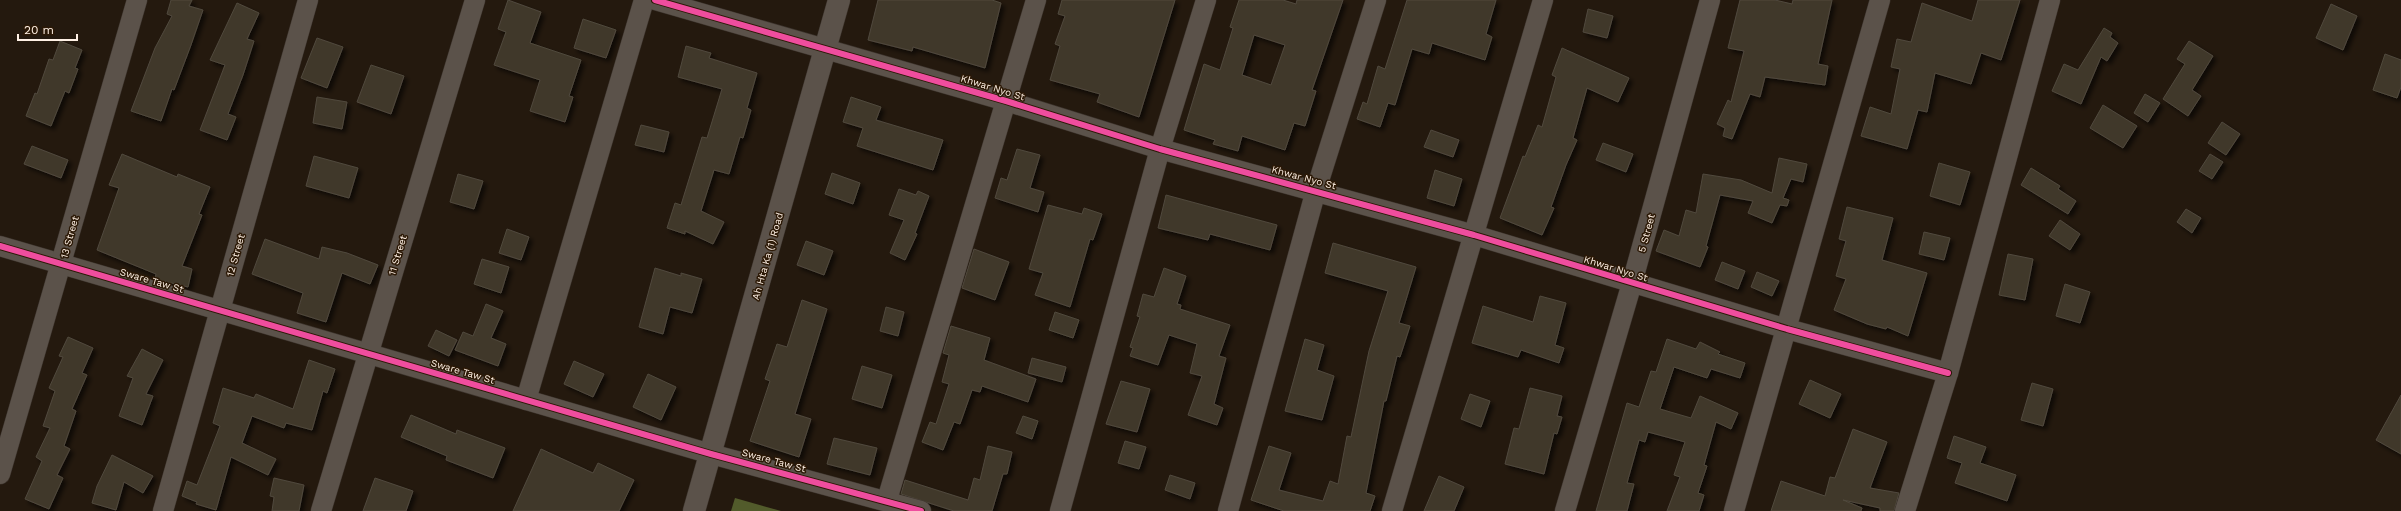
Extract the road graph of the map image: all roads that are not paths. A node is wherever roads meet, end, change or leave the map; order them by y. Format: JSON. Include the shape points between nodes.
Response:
{"nodes":[{"id":1,"x":137,"y":0,"type":"edge"},
{"id":2,"x":308,"y":0,"type":"edge"},
{"id":3,"x":475,"y":0,"type":"edge"},
{"id":4,"x":644,"y":0,"type":"edge"},
{"id":5,"x":655,"y":0,"type":"edge"},
{"id":6,"x":839,"y":0,"type":"edge"},
{"id":7,"x":1036,"y":0,"type":"edge"},
{"id":8,"x":1206,"y":0,"type":"edge"},
{"id":9,"x":1376,"y":0,"type":"edge"},
{"id":10,"x":1543,"y":0,"type":"edge"},
{"id":11,"x":1710,"y":0,"type":"edge"},
{"id":12,"x":1880,"y":0,"type":"edge"},
{"id":13,"x":2050,"y":0,"type":"edge"},
{"id":14,"x":826,"y":48,"type":"junction"},
{"id":15,"x":1006,"y":101,"type":"junction"},
{"id":16,"x":1160,"y":149,"type":"junction"},
{"id":17,"x":1316,"y":190,"type":"junction"},
{"id":18,"x":1474,"y":235,"type":"junction"},
{"id":19,"x":0,"y":246,"type":"edge"},
{"id":20,"x":61,"y":264,"type":"junction"},
{"id":21,"x":1632,"y":283,"type":"junction"},
{"id":22,"x":219,"y":310,"type":"junction"},
{"id":23,"x":1787,"y":329,"type":"junction"},
{"id":24,"x":368,"y":354,"type":"junction"},
{"id":25,"x":1948,"y":373,"type":"junction"},
{"id":26,"x":526,"y":400,"type":"junction"},
{"id":27,"x":711,"y":454,"type":"junction"},
{"id":28,"x":0,"y":474,"type":"edge"},
{"id":29,"x":887,"y":500,"type":"junction"},
{"id":30,"x":163,"y":511,"type":"edge"},
{"id":31,"x":321,"y":511,"type":"edge"},
{"id":32,"x":694,"y":511,"type":"edge"},
{"id":33,"x":921,"y":511,"type":"edge"},
{"id":34,"x":1060,"y":511,"type":"edge"},
{"id":35,"x":1228,"y":511,"type":"edge"},
{"id":36,"x":1392,"y":511,"type":"edge"},
{"id":37,"x":1565,"y":511,"type":"edge"},
{"id":38,"x":1734,"y":511,"type":"edge"},
{"id":39,"x":1905,"y":511,"type":"edge"}],
"edges":[{"from":1,"to":20,"type":"street","name":"13 Street"},
{"from":2,"to":22,"type":"street","name":"12 Street"},
{"from":3,"to":24,"type":"street","name":"11 Street"},
{"from":4,"to":26,"type":"street"},
{"from":5,"to":14,"type":"street","name":"Khwar Nyo St"},
{"from":6,"to":14,"type":"street","name":"Ah Hta Ka (1) Road"},
{"from":7,"to":15,"type":"street"},
{"from":8,"to":16,"type":"street"},
{"from":9,"to":17,"type":"street"},
{"from":10,"to":18,"type":"street"},
{"from":11,"to":21,"type":"street","name":"5 Street"},
{"from":12,"to":23,"type":"street"},
{"from":13,"to":25,"type":"street"},
{"from":14,"to":15,"type":"street","name":"Khwar Nyo St"},
{"from":14,"to":27,"type":"street","name":"Ah Hta Ka (1) Road"},
{"from":15,"to":16,"type":"street","name":"Khwar Nyo St"},
{"from":15,"to":29,"type":"street"},
{"from":16,"to":17,"type":"street","name":"Khwar Nyo St"},
{"from":16,"to":34,"type":"street"},
{"from":17,"to":18,"type":"street","name":"Khwar Nyo St"},
{"from":17,"to":35,"type":"street"},
{"from":18,"to":21,"type":"street","name":"Khwar Nyo St"},
{"from":18,"to":36,"type":"street"},
{"from":19,"to":20,"type":"street","name":"Sware Taw St"},
{"from":20,"to":22,"type":"street","name":"Sware Taw St"},
{"from":20,"to":28,"type":"street","name":"13 Street"},
{"from":21,"to":23,"type":"street","name":"Khwar Nyo St"},
{"from":21,"to":37,"type":"street","name":"5 Street"},
{"from":22,"to":24,"type":"street","name":"Sware Taw St"},
{"from":22,"to":30,"type":"street","name":"12 Street"},
{"from":23,"to":25,"type":"street","name":"Khwar Nyo St"},
{"from":23,"to":38,"type":"street"},
{"from":24,"to":26,"type":"street","name":"Sware Taw St"},
{"from":24,"to":31,"type":"street","name":"11 Street"},
{"from":25,"to":39,"type":"street"},
{"from":26,"to":27,"type":"street","name":"Sware Taw St"},
{"from":27,"to":29,"type":"street","name":"Sware Taw St"},
{"from":27,"to":32,"type":"street","name":"Ah Hta Ka (1) Road"},
{"from":29,"to":33,"type":"street","name":"Sware Taw St"}]}
